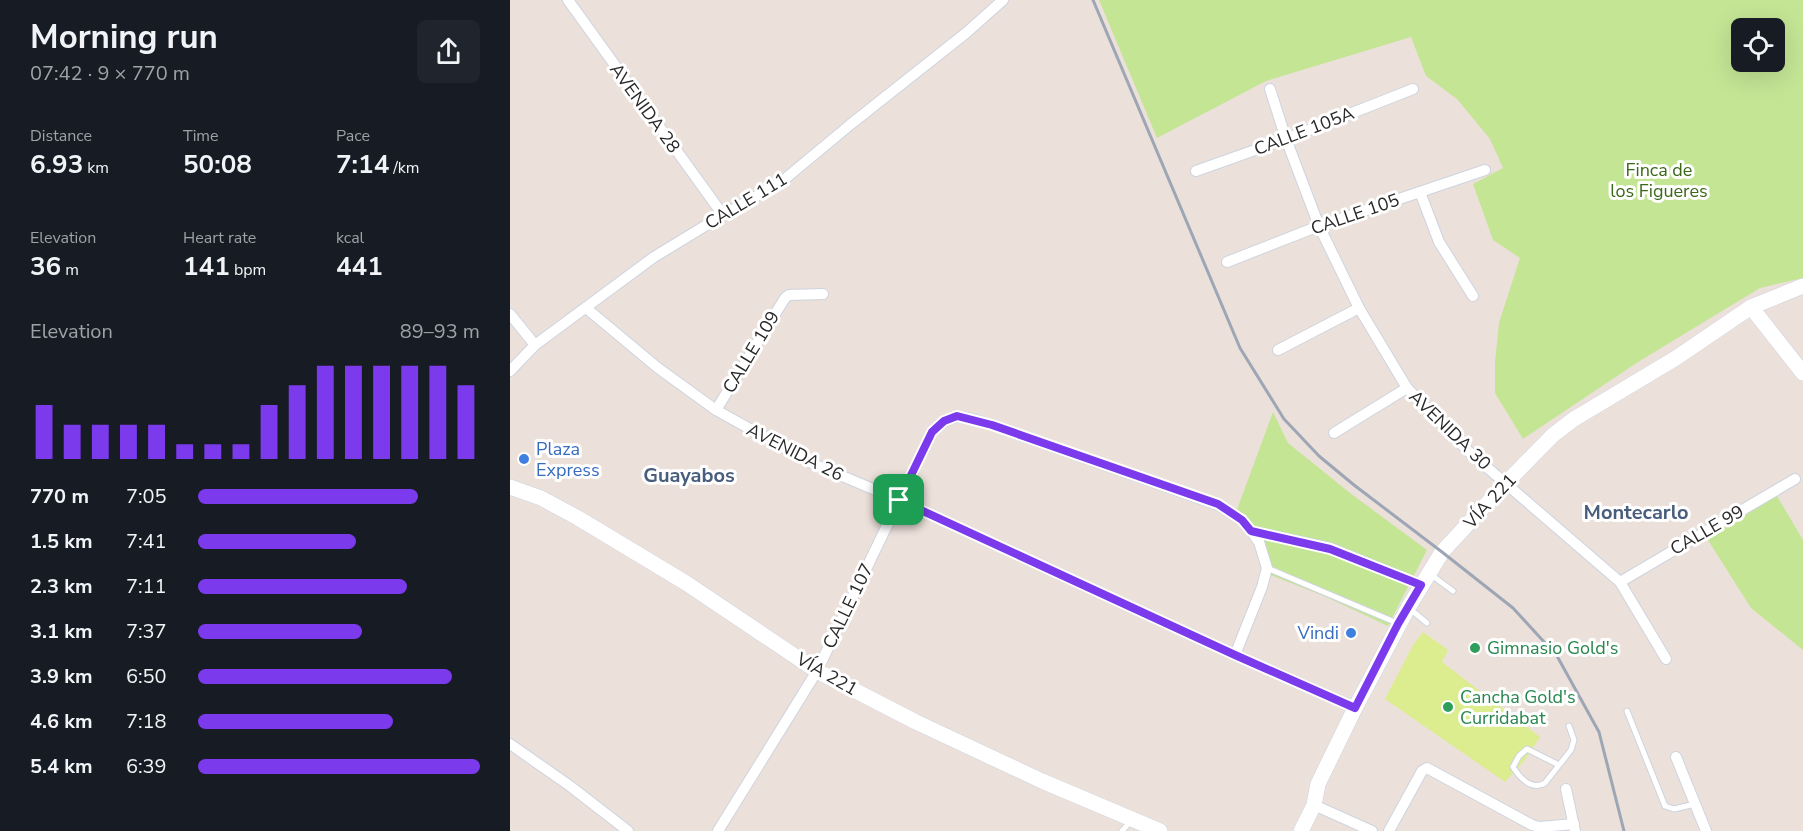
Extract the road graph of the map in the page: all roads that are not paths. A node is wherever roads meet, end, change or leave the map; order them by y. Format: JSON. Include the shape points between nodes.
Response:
{"nodes":[{"id":1,"x":568,"y":0,"type":"edge"},
{"id":2,"x":1003,"y":0,"type":"edge"},
{"id":3,"x":1413,"y":88,"type":"dead end"},
{"id":4,"x":1270,"y":89,"type":"dead end"},
{"id":5,"x":1286,"y":139,"type":"junction"},
{"id":6,"x":1485,"y":170,"type":"dead end"},
{"id":7,"x":1196,"y":171,"type":"dead end"},
{"id":8,"x":1420,"y":192,"type":"junction"},
{"id":9,"x":723,"y":215,"type":"junction"},
{"id":10,"x":1319,"y":226,"type":"junction"},
{"id":11,"x":1227,"y":262,"type":"dead end"},
{"id":12,"x":1803,"y":286,"type":"edge"},
{"id":13,"x":823,"y":294,"type":"dead end"},
{"id":14,"x":1473,"y":296,"type":"dead end"},
{"id":15,"x":1750,"y":307,"type":"junction"},
{"id":16,"x":586,"y":308,"type":"junction"},
{"id":17,"x":1359,"y":308,"type":"junction"},
{"id":18,"x":510,"y":314,"type":"edge"},
{"id":19,"x":535,"y":345,"type":"junction"},
{"id":20,"x":1278,"y":350,"type":"dead end"},
{"id":21,"x":510,"y":371,"type":"edge"},
{"id":22,"x":1803,"y":373,"type":"edge"},
{"id":23,"x":1407,"y":388,"type":"junction"},
{"id":24,"x":716,"y":410,"type":"junction"},
{"id":25,"x":1334,"y":433,"type":"dead end"},
{"id":26,"x":1795,"y":479,"type":"dead end"},
{"id":27,"x":1506,"y":483,"type":"junction"},
{"id":28,"x":510,"y":487,"type":"edge"},
{"id":29,"x":899,"y":500,"type":"junction"},
{"id":30,"x":1251,"y":531,"type":"junction"},
{"id":31,"x":1267,"y":568,"type":"junction"},
{"id":32,"x":1425,"y":579,"type":"junction"},
{"id":33,"x":1620,"y":582,"type":"junction"},
{"id":34,"x":1453,"y":591,"type":"dead end"},
{"id":35,"x":1408,"y":608,"type":"junction"},
{"id":36,"x":1427,"y":623,"type":"dead end"},
{"id":37,"x":1398,"y":624,"type":"junction"},
{"id":38,"x":1235,"y":655,"type":"junction"},
{"id":39,"x":1666,"y":659,"type":"dead end"},
{"id":40,"x":817,"y":671,"type":"junction"},
{"id":41,"x":1355,"y":708,"type":"junction"},
{"id":42,"x":1627,"y":711,"type":"dead end"},
{"id":43,"x":1569,"y":726,"type":"dead end"},
{"id":44,"x":510,"y":744,"type":"edge"},
{"id":45,"x":1676,"y":757,"type":"dead end"},
{"id":46,"x":1559,"y":765,"type":"junction"},
{"id":47,"x":1566,"y":789,"type":"dead end"},
{"id":48,"x":1695,"y":804,"type":"junction"},
{"id":49,"x":1314,"y":805,"type":"junction"},
{"id":50,"x":1134,"y":819,"type":"junction"},
{"id":51,"x":1575,"y":828,"type":"edge"},
{"id":52,"x":628,"y":831,"type":"edge"},
{"id":53,"x":718,"y":831,"type":"edge"},
{"id":54,"x":1122,"y":831,"type":"edge"},
{"id":55,"x":1160,"y":831,"type":"edge"},
{"id":56,"x":1301,"y":831,"type":"edge"},
{"id":57,"x":1372,"y":831,"type":"edge"},
{"id":58,"x":1389,"y":831,"type":"edge"},
{"id":59,"x":1706,"y":831,"type":"edge"}],
"edges":[{"from":1,"to":9,"type":"street","name":"AVENIDA 28"},
{"from":2,"to":9,"type":"street","name":"CALLE 111","via":[[780,183]]},
{"from":3,"to":5,"type":"street","name":"CALLE 105A"},
{"from":4,"to":5,"type":"street","name":"AVENIDA 30"},
{"from":5,"to":7,"type":"street","name":"CALLE 105A"},
{"from":5,"to":10,"type":"street","name":"AVENIDA 30"},
{"from":6,"to":8,"type":"street","name":"CALLE 105"},
{"from":8,"to":10,"type":"street","name":"CALLE 105"},
{"from":8,"to":14,"type":"street","via":[[1439,242]]},
{"from":9,"to":16,"type":"street","name":"CALLE 111","via":[[654,257]]},
{"from":10,"to":11,"type":"street","name":"CALLE 105"},
{"from":10,"to":17,"type":"street","name":"AVENIDA 30"},
{"from":12,"to":15,"type":"main road","name":"VÍA 221"},
{"from":13,"to":24,"type":"street","name":"CALLE 109","via":[[785,298]]},
{"from":15,"to":22,"type":"main road"},
{"from":15,"to":27,"type":"main road","name":"VÍA 221","via":[[1676,358],[1574,419]]},
{"from":16,"to":19,"type":"street","name":"CALLE 111"},
{"from":16,"to":24,"type":"street","name":"AVENIDA 26"},
{"from":17,"to":20,"type":"street"},
{"from":17,"to":23,"type":"street","name":"AVENIDA 30"},
{"from":18,"to":19,"type":"street"},
{"from":19,"to":21,"type":"street","name":"CALLE 111"},
{"from":23,"to":25,"type":"street"},
{"from":23,"to":27,"type":"street","name":"AVENIDA 30","via":[[1468,451]]},
{"from":24,"to":29,"type":"street","name":"AVENIDA 26","via":[[809,462]]},
{"from":26,"to":33,"type":"street","name":"CALLE 99"},
{"from":27,"to":32,"type":"main road","name":"VÍA 221","via":[[1442,552]]},
{"from":27,"to":33,"type":"street","name":"AVENIDA 30"},
{"from":28,"to":40,"type":"main road","name":"VÍA 221","via":[[578,518],[687,583]]},
{"from":29,"to":30,"type":"street","name":"CALLE 107","via":[[932,432],[957,416],[1218,504]]},
{"from":29,"to":38,"type":"street","name":"AVENIDA 26"},
{"from":29,"to":40,"type":"street","name":"CALLE 107"},
{"from":30,"to":31,"type":"street"},
{"from":30,"to":32,"type":"street","via":[[1330,549]]},
{"from":31,"to":37,"type":"lane"},
{"from":31,"to":38,"type":"street"},
{"from":32,"to":34,"type":"lane"},
{"from":32,"to":35,"type":"main road","name":"VÍA 221"},
{"from":33,"to":39,"type":"street","name":"AVENIDA 30"},
{"from":35,"to":36,"type":"lane"},
{"from":35,"to":37,"type":"main road","name":"VÍA 221"},
{"from":37,"to":41,"type":"main road","name":"VÍA 221"},
{"from":38,"to":41,"type":"street","name":"AVENIDA 26"},
{"from":40,"to":50,"type":"main road","name":"VÍA 221","via":[[1042,781]]},
{"from":40,"to":53,"type":"street","name":"CALLE 107"},
{"from":41,"to":49,"type":"main road","name":"VÍA 221","via":[[1318,784]]},
{"from":42,"to":48,"type":"lane","via":[[1665,806],[1674,809]]},
{"from":43,"to":46,"type":"lane","via":[[1574,740]]},
{"from":44,"to":52,"type":"street"},
{"from":45,"to":48,"type":"street"},
{"from":46,"to":46,"type":"lane","via":[[1527,749],[1513,767],[1523,780],[1539,786]]},
{"from":47,"to":51,"type":"street"},
{"from":48,"to":59,"type":"street"},
{"from":49,"to":56,"type":"main road","name":"VÍA 221"},
{"from":49,"to":57,"type":"street"},
{"from":50,"to":54,"type":"lane"},
{"from":50,"to":55,"type":"main road","name":"VÍA 221"},
{"from":51,"to":58,"type":"street","via":[[1532,825],[1427,768]]}]}
